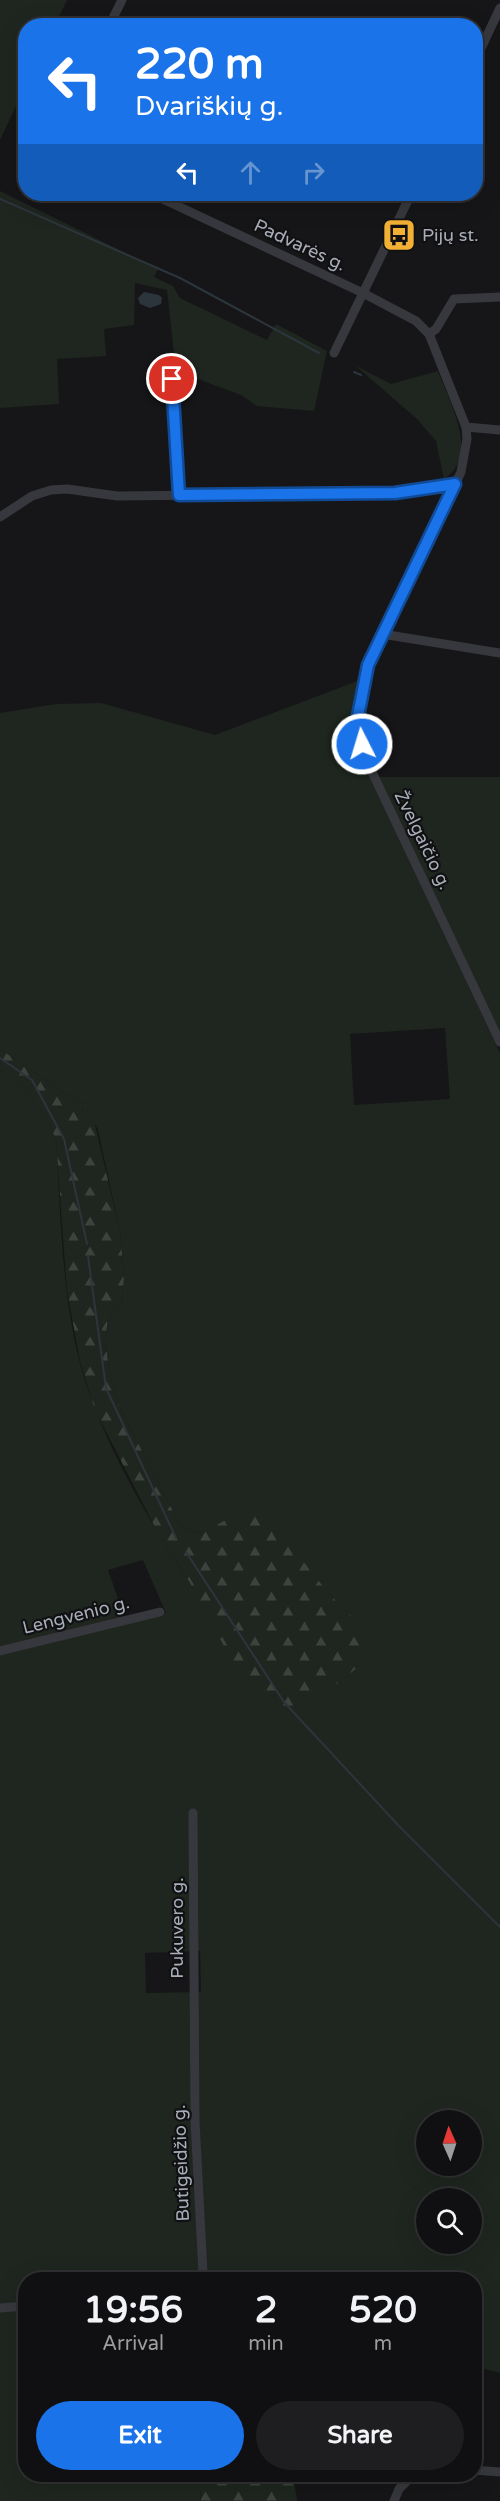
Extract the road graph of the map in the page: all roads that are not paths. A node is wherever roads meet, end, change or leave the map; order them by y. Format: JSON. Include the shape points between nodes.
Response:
{"nodes":[{"id":1,"x":122,"y":0,"type":"edge"},
{"id":2,"x":500,"y":8,"type":"edge"},
{"id":3,"x":113,"y":18,"type":"edge"},
{"id":4,"x":483,"y":44,"type":"edge"},
{"id":5,"x":167,"y":201,"type":"edge"},
{"id":6,"x":408,"y":201,"type":"edge"},
{"id":7,"x":363,"y":293,"type":"junction"},
{"id":8,"x":500,"y":297,"type":"edge"},
{"id":9,"x":429,"y":334,"type":"junction"},
{"id":10,"x":334,"y":353,"type":"dead end"},
{"id":11,"x":172,"y":379,"type":"dead end"},
{"id":12,"x":466,"y":427,"type":"junction"},
{"id":13,"x":500,"y":430,"type":"edge"},
{"id":14,"x":455,"y":484,"type":"junction"},
{"id":15,"x":179,"y":495,"type":"junction"},
{"id":16,"x":0,"y":517,"type":"edge"},
{"id":17,"x":382,"y":634,"type":"junction"},
{"id":18,"x":500,"y":653,"type":"edge"},
{"id":19,"x":500,"y":1042,"type":"edge"},
{"id":20,"x":160,"y":1612,"type":"dead end"},
{"id":21,"x":0,"y":1651,"type":"edge"},
{"id":22,"x":193,"y":1813,"type":"dead end"},
{"id":23,"x":195,"y":2043,"type":"joint"},
{"id":24,"x":203,"y":2272,"type":"edge"},
{"id":25,"x":18,"y":2307,"type":"edge"},
{"id":26,"x":0,"y":2308,"type":"edge"},
{"id":27,"x":482,"y":2471,"type":"edge"},
{"id":28,"x":500,"y":2472,"type":"edge"},
{"id":29,"x":406,"y":2482,"type":"edge"},
{"id":30,"x":394,"y":2501,"type":"edge"}],
"edges":[{"from":1,"to":3,"type":"street"},
{"from":2,"to":4,"type":"street"},
{"from":5,"to":7,"type":"street","name":"Padvarės g."},
{"from":6,"to":7,"type":"street"},
{"from":7,"to":9,"type":"street","name":"Padvarės g.","via":[[416,321]]},
{"from":7,"to":10,"type":"street"},
{"from":8,"to":9,"type":"street","via":[[454,299]]},
{"from":9,"to":12,"type":"street"},
{"from":11,"to":15,"type":"street"},
{"from":12,"to":13,"type":"street"},
{"from":12,"to":14,"type":"street","name":"Žvelgaičio g.","via":[[461,472]]},
{"from":14,"to":15,"type":"street","via":[[395,493]]},
{"from":14,"to":17,"type":"street","name":"Žvelgaičio g."},
{"from":15,"to":16,"type":"street","via":[[117,496],[51,490],[32,496]]},
{"from":17,"to":18,"type":"street"},
{"from":17,"to":19,"type":"street","name":"Žvelgaičio g.","via":[[361,694],[359,734],[372,772]]},
{"from":20,"to":21,"type":"street","name":"Lengvenio g."},
{"from":22,"to":23,"type":"street","name":"Pukuvero g."},
{"from":23,"to":24,"type":"street","name":"Butigeidžio g."},
{"from":25,"to":26,"type":"street"},
{"from":27,"to":28,"type":"street"},
{"from":29,"to":30,"type":"street"}]}
